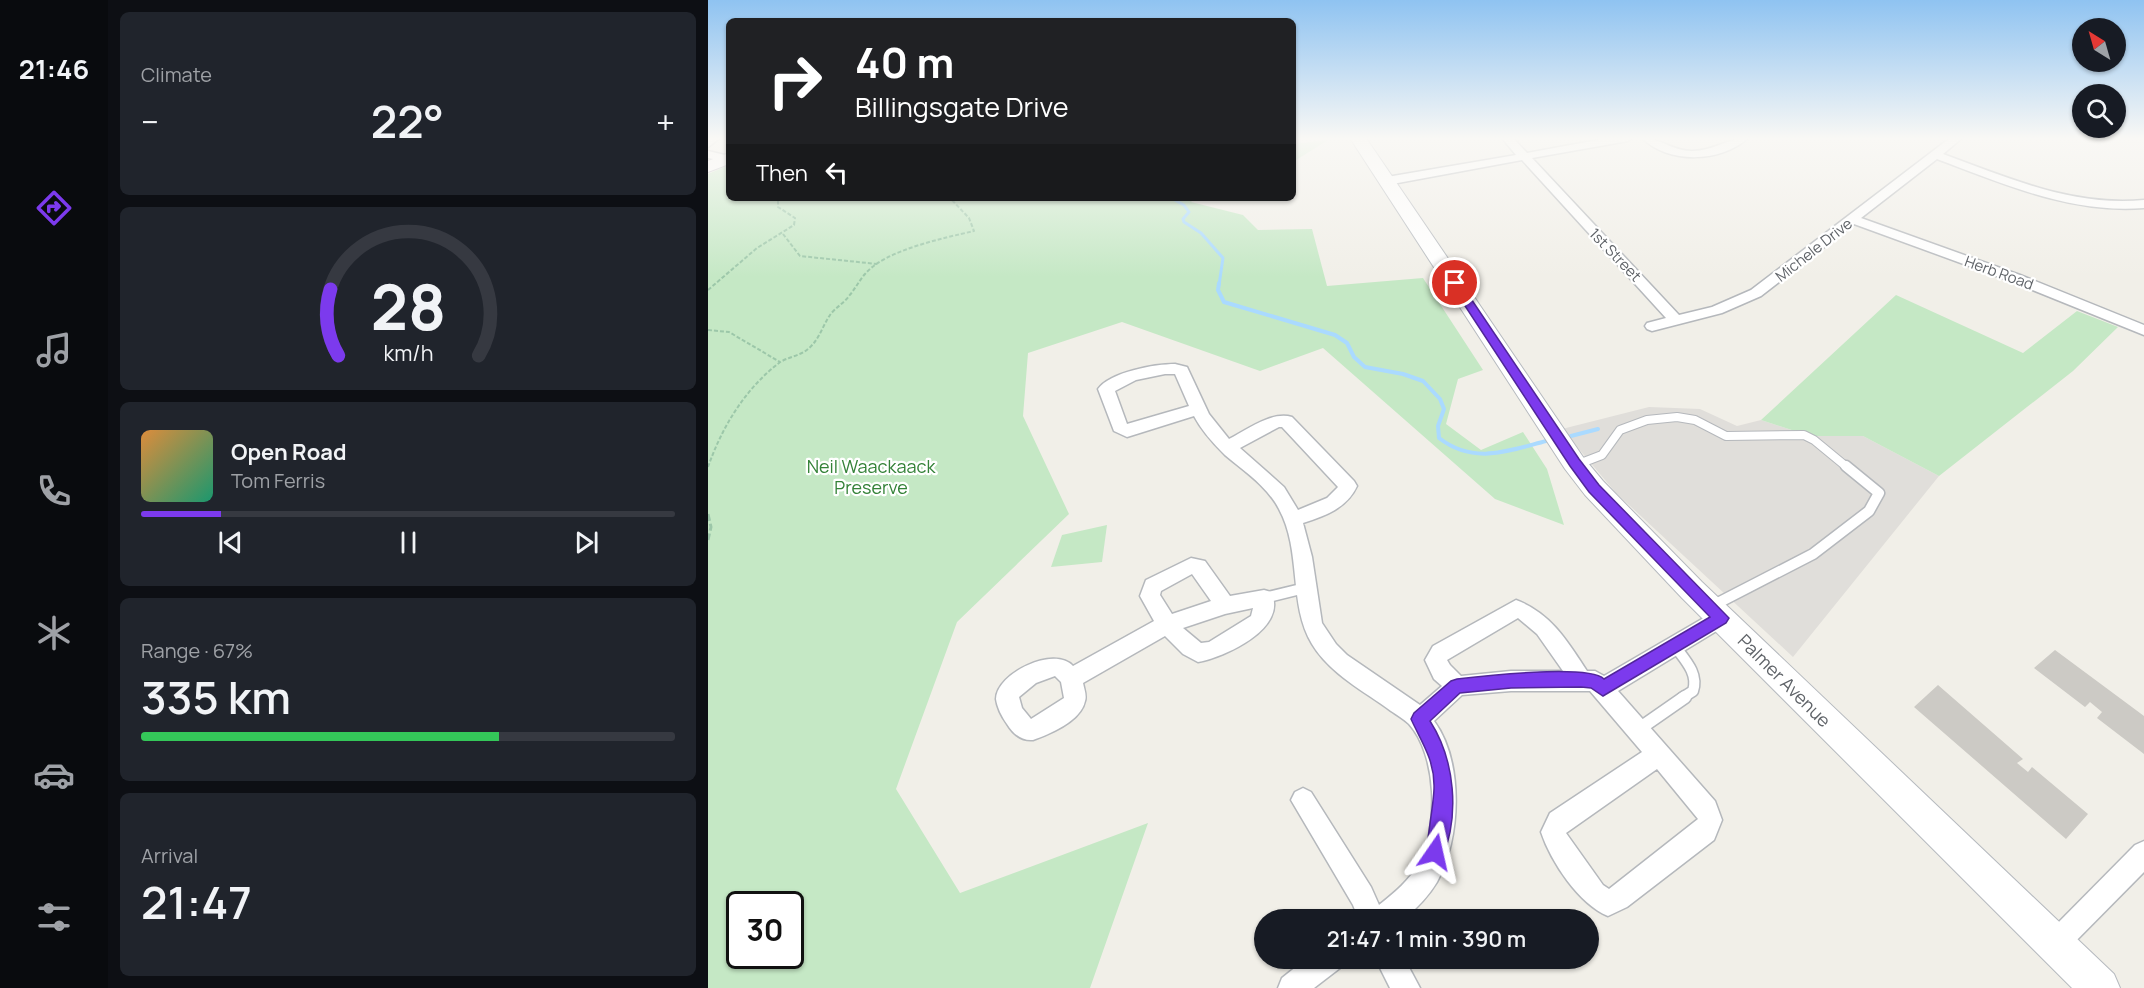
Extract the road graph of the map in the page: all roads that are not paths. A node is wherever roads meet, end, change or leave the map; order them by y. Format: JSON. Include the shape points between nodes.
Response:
{"nodes":[{"id":1,"x":1389,"y":184,"type":"edge"},
{"id":2,"x":1548,"y":184,"type":"edge"},
{"id":3,"x":1898,"y":184,"type":"edge"},
{"id":4,"x":2024,"y":184,"type":"edge"},
{"id":5,"x":2144,"y":204,"type":"edge"},
{"id":6,"x":1853,"y":219,"type":"junction"},
{"id":7,"x":1675,"y":319,"type":"junction"},
{"id":8,"x":1652,"y":326,"type":"dead end"},
{"id":9,"x":2144,"y":330,"type":"edge"},
{"id":10,"x":1198,"y":409,"type":"junction"},
{"id":11,"x":1227,"y":447,"type":"junction"},
{"id":12,"x":1576,"y":465,"type":"junction"},
{"id":13,"x":1293,"y":519,"type":"junction"},
{"id":14,"x":1305,"y":588,"type":"junction"},
{"id":15,"x":1264,"y":598,"type":"junction"},
{"id":16,"x":1225,"y":605,"type":"junction"},
{"id":17,"x":1715,"y":613,"type":"junction"},
{"id":18,"x":1168,"y":624,"type":"junction"},
{"id":19,"x":1674,"y":645,"type":"junction"},
{"id":20,"x":1071,"y":678,"type":"dead end"},
{"id":21,"x":1581,"y":680,"type":"junction"},
{"id":22,"x":1457,"y":686,"type":"junction"},
{"id":23,"x":1603,"y":688,"type":"junction"},
{"id":24,"x":1420,"y":719,"type":"junction"},
{"id":25,"x":1639,"y":729,"type":"junction"},
{"id":26,"x":1659,"y":754,"type":"junction"},
{"id":27,"x":1303,"y":800,"type":"dead end"},
{"id":28,"x":2144,"y":854,"type":"edge"},
{"id":29,"x":1367,"y":909,"type":"edge"},
{"id":30,"x":1393,"y":909,"type":"edge"},
{"id":31,"x":2055,"y":944,"type":"junction"},
{"id":32,"x":1316,"y":969,"type":"edge"},
{"id":33,"x":1395,"y":969,"type":"edge"},
{"id":34,"x":1292,"y":988,"type":"edge"},
{"id":35,"x":1406,"y":988,"type":"edge"},
{"id":36,"x":2100,"y":988,"type":"edge"}],
"edges":[{"from":1,"to":12,"type":"street","name":"Palmer Avenue"},
{"from":2,"to":7,"type":"street","name":"1st Street"},
{"from":3,"to":6,"type":"street","name":"Michele Drive"},
{"from":4,"to":5,"type":"street","via":[[2070,200],[2121,207]]},
{"from":6,"to":7,"type":"street","name":"Michele Drive","via":[[1756,293],[1717,310]]},
{"from":6,"to":9,"type":"street","name":"Herb Road"},
{"from":7,"to":8,"type":"street","name":"Michele Drive"},
{"from":10,"to":10,"type":"street","via":[[1176,368],[1163,368],[1106,389],[1122,429],[1136,429]]},
{"from":10,"to":11,"type":"street"},
{"from":11,"to":13,"type":"street","via":[[1270,483]]},
{"from":11,"to":13,"type":"street","via":[[1276,422],[1286,421],[1348,486],[1343,496]]},
{"from":12,"to":17,"type":"street","name":"Palmer Avenue"},
{"from":12,"to":17,"type":"lane","via":[[1602,455],[1620,430],[1647,420],[1677,417],[1695,420],[1726,436],[1804,435],[1880,493],[1869,512],[1813,554]]},
{"from":13,"to":14,"type":"street"},
{"from":14,"to":15,"type":"lane"},
{"from":14,"to":24,"type":"street","via":[[1312,624],[1330,654]]},
{"from":15,"to":16,"type":"street"},
{"from":15,"to":18,"type":"street","via":[[1258,622],[1204,652],[1192,650]]},
{"from":16,"to":18,"type":"street"},
{"from":16,"to":18,"type":"street","via":[[1203,572],[1191,566],[1149,591]]},
{"from":17,"to":19,"type":"street"},
{"from":17,"to":31,"type":"street","name":"Palmer Avenue"},
{"from":18,"to":20,"type":"street"},
{"from":19,"to":23,"type":"street"},
{"from":19,"to":25,"type":"lane","via":[[1695,675],[1694,691]]},
{"from":21,"to":22,"type":"street"},
{"from":21,"to":22,"type":"street","via":[[1529,612],[1516,609],[1440,653],[1436,660],[1442,672]]},
{"from":21,"to":23,"type":"street","via":[[1595,681]]},
{"from":22,"to":24,"type":"street"},
{"from":23,"to":25,"type":"street"},
{"from":24,"to":30,"type":"street","via":[[1439,759],[1443,784],[1439,838],[1431,867],[1419,886]]},
{"from":25,"to":26,"type":"street"},
{"from":26,"to":26,"type":"street","via":[[1710,820],[1705,831],[1608,903],[1594,894],[1553,832],[1559,822]]},
{"from":27,"to":29,"type":"street"},
{"from":28,"to":31,"type":"street"},
{"from":31,"to":36,"type":"street","name":"Palmer Avenue"},
{"from":32,"to":34,"type":"street"},
{"from":33,"to":35,"type":"street"}]}
